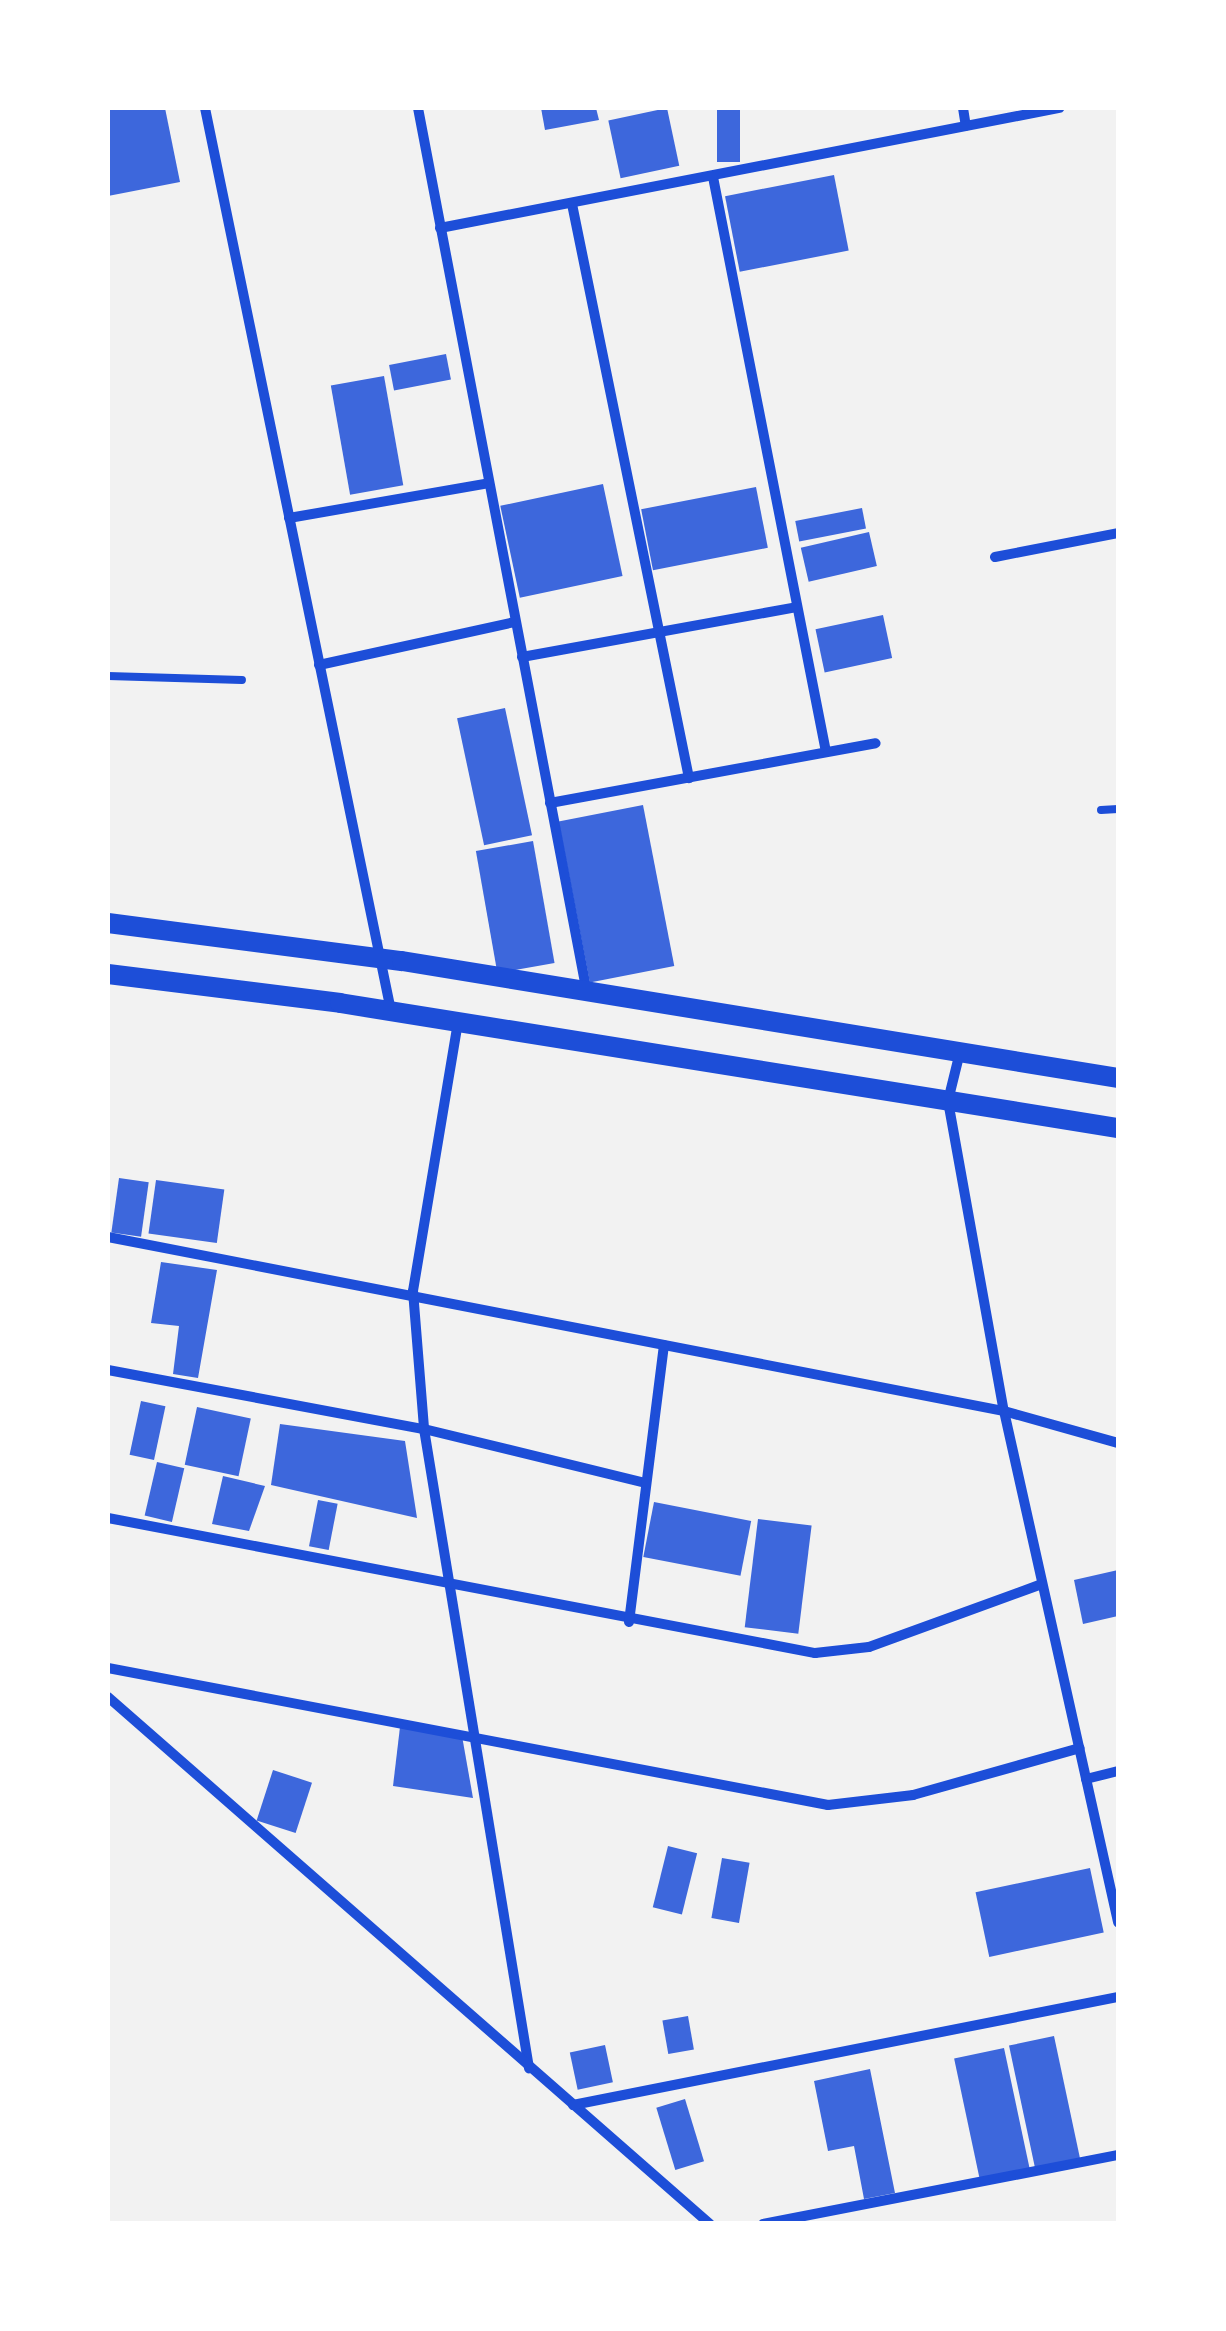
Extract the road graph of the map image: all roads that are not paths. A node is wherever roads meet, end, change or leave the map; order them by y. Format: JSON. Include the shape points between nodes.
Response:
{"nodes":[{"id":1,"x":204,"y":108,"type":"edge"},
{"id":2,"x":418,"y":108,"type":"edge"},
{"id":3,"x":963,"y":108,"type":"edge"},
{"id":4,"x":1060,"y":108,"type":"edge"},
{"id":5,"x":966,"y":126,"type":"junction"},
{"id":6,"x":714,"y":177,"type":"junction"},
{"id":7,"x":572,"y":204,"type":"junction"},
{"id":8,"x":440,"y":228,"type":"junction"},
{"id":9,"x":488,"y":483,"type":"junction"},
{"id":10,"x":289,"y":518,"type":"junction"},
{"id":11,"x":1118,"y":533,"type":"edge"},
{"id":12,"x":996,"y":557,"type":"dead end"},
{"id":13,"x":796,"y":608,"type":"junction"},
{"id":14,"x":515,"y":622,"type":"junction"},
{"id":15,"x":664,"y":634,"type":"junction"},
{"id":16,"x":522,"y":657,"type":"junction"},
{"id":17,"x":319,"y":665,"type":"junction"},
{"id":18,"x":108,"y":676,"type":"edge"},
{"id":19,"x":242,"y":680,"type":"dead end"},
{"id":20,"x":876,"y":743,"type":"dead end"},
{"id":21,"x":826,"y":752,"type":"junction"},
{"id":22,"x":689,"y":778,"type":"junction"},
{"id":23,"x":550,"y":803,"type":"junction"},
{"id":24,"x":1118,"y":809,"type":"edge"},
{"id":25,"x":1100,"y":810,"type":"dead end"},
{"id":26,"x":108,"y":923,"type":"edge"},
{"id":27,"x":381,"y":959,"type":"junction"},
{"id":28,"x":108,"y":974,"type":"edge"},
{"id":29,"x":587,"y":994,"type":"junction"},
{"id":30,"x":391,"y":1011,"type":"junction"},
{"id":31,"x":458,"y":1022,"type":"junction"},
{"id":32,"x":960,"y":1051,"type":"junction"},
{"id":33,"x":1118,"y":1078,"type":"edge"},
{"id":34,"x":948,"y":1102,"type":"junction"},
{"id":35,"x":1118,"y":1128,"type":"edge"},
{"id":36,"x":108,"y":1237,"type":"edge"},
{"id":37,"x":412,"y":1291,"type":"junction"},
{"id":38,"x":664,"y":1345,"type":"junction"},
{"id":39,"x":108,"y":1370,"type":"edge"},
{"id":40,"x":1004,"y":1410,"type":"junction"},
{"id":41,"x":424,"y":1429,"type":"junction"},
{"id":42,"x":1118,"y":1443,"type":"edge"},
{"id":43,"x":646,"y":1483,"type":"junction"},
{"id":44,"x":108,"y":1518,"type":"edge"},
{"id":45,"x":448,"y":1580,"type":"junction"},
{"id":46,"x":1042,"y":1584,"type":"junction"},
{"id":47,"x":629,"y":1622,"type":"junction"},
{"id":48,"x":108,"y":1668,"type":"edge"},
{"id":49,"x":108,"y":1697,"type":"edge"},
{"id":50,"x":474,"y":1733,"type":"junction"},
{"id":51,"x":1080,"y":1748,"type":"junction"},
{"id":52,"x":1118,"y":1771,"type":"edge"},
{"id":53,"x":1086,"y":1779,"type":"junction"},
{"id":54,"x":1118,"y":1922,"type":"edge"},
{"id":55,"x":1118,"y":1997,"type":"edge"},
{"id":56,"x":530,"y":2068,"type":"junction"},
{"id":57,"x":573,"y":2104,"type":"junction"},
{"id":58,"x":1118,"y":2154,"type":"edge"},
{"id":59,"x":710,"y":2224,"type":"edge"},
{"id":60,"x":764,"y":2224,"type":"edge"}],
"edges":[{"from":1,"to":10,"type":"street"},
{"from":2,"to":8,"type":"street"},
{"from":3,"to":5,"type":"street"},
{"from":4,"to":5,"type":"street"},
{"from":5,"to":6,"type":"street"},
{"from":6,"to":7,"type":"street"},
{"from":6,"to":13,"type":"street"},
{"from":7,"to":8,"type":"street"},
{"from":7,"to":15,"type":"street"},
{"from":8,"to":9,"type":"street"},
{"from":9,"to":10,"type":"street"},
{"from":9,"to":14,"type":"street"},
{"from":10,"to":17,"type":"street"},
{"from":11,"to":12,"type":"street"},
{"from":13,"to":15,"type":"street"},
{"from":13,"to":21,"type":"street"},
{"from":14,"to":16,"type":"street"},
{"from":14,"to":17,"type":"street"},
{"from":15,"to":16,"type":"street"},
{"from":15,"to":22,"type":"street"},
{"from":16,"to":23,"type":"street"},
{"from":17,"to":27,"type":"street"},
{"from":18,"to":19,"type":"lane"},
{"from":20,"to":21,"type":"street"},
{"from":21,"to":22,"type":"street"},
{"from":22,"to":23,"type":"street"},
{"from":23,"to":29,"type":"street"},
{"from":24,"to":25,"type":"lane"},
{"from":26,"to":27,"type":"main road"},
{"from":27,"to":29,"type":"main road"},
{"from":27,"to":30,"type":"street"},
{"from":28,"to":30,"type":"main road"},
{"from":29,"to":32,"type":"main road"},
{"from":30,"to":31,"type":"main road"},
{"from":31,"to":34,"type":"main road"},
{"from":31,"to":37,"type":"street"},
{"from":32,"to":33,"type":"main road"},
{"from":32,"to":34,"type":"street"},
{"from":34,"to":35,"type":"main road"},
{"from":34,"to":40,"type":"street"},
{"from":36,"to":37,"type":"street"},
{"from":37,"to":38,"type":"street"},
{"from":37,"to":41,"type":"street"},
{"from":38,"to":40,"type":"street"},
{"from":38,"to":43,"type":"street"},
{"from":39,"to":41,"type":"street"},
{"from":40,"to":42,"type":"street"},
{"from":40,"to":46,"type":"street"},
{"from":41,"to":43,"type":"street"},
{"from":41,"to":45,"type":"street"},
{"from":43,"to":47,"type":"street"},
{"from":44,"to":45,"type":"street"},
{"from":45,"to":47,"type":"street"},
{"from":45,"to":50,"type":"street"},
{"from":46,"to":47,"type":"street","via":[[869,1647],[815,1653]]},
{"from":46,"to":51,"type":"street"},
{"from":48,"to":50,"type":"street"},
{"from":49,"to":56,"type":"street"},
{"from":50,"to":51,"type":"street","via":[[828,1806],[913,1795]]},
{"from":50,"to":56,"type":"street"},
{"from":51,"to":53,"type":"street"},
{"from":52,"to":53,"type":"street"},
{"from":53,"to":54,"type":"street"},
{"from":55,"to":57,"type":"street"},
{"from":56,"to":57,"type":"street"},
{"from":57,"to":59,"type":"street"},
{"from":58,"to":60,"type":"street"}]}
